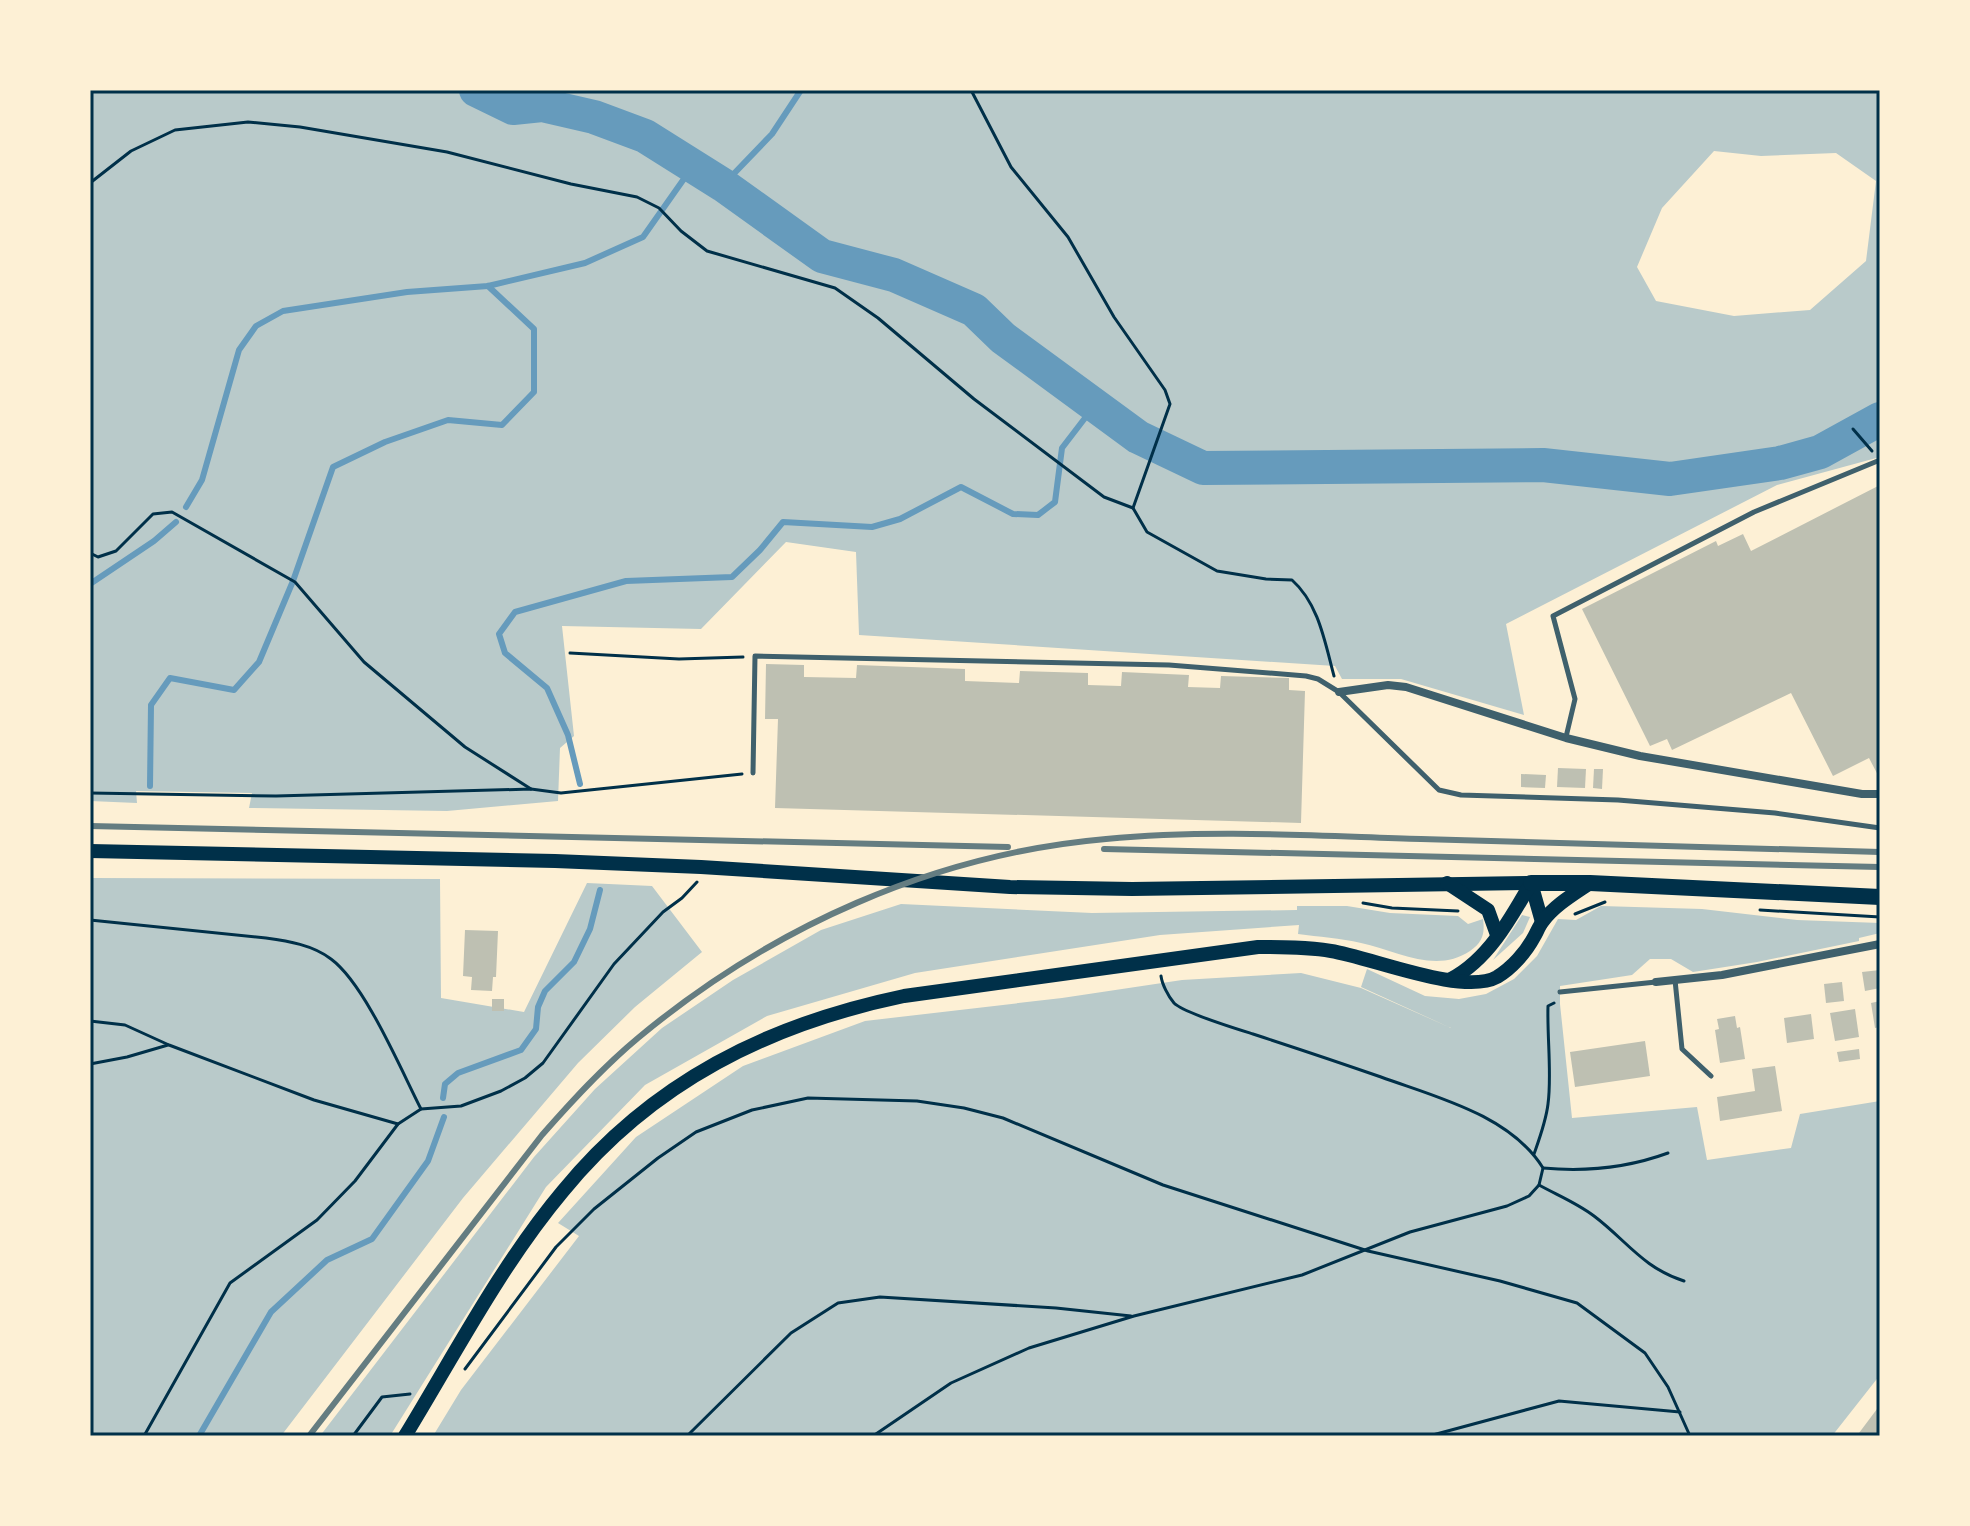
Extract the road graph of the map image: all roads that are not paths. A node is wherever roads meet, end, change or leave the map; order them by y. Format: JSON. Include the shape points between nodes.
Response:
{"nodes":[{"id":1,"x":1879,"y":461,"type":"edge"},
{"id":2,"x":1339,"y":692,"type":"junction"},
{"id":3,"x":1566,"y":738,"type":"junction"},
{"id":4,"x":753,"y":773,"type":"road end"},
{"id":5,"x":1880,"y":794,"type":"edge"},
{"id":6,"x":1880,"y":828,"type":"edge"},
{"id":7,"x":90,"y":851,"type":"edge"},
{"id":8,"x":1447,"y":883,"type":"junction"},
{"id":9,"x":1531,"y":883,"type":"junction"},
{"id":10,"x":1590,"y":883,"type":"junction"},
{"id":11,"x":1880,"y":897,"type":"edge"},
{"id":12,"x":1542,"y":922,"type":"junction"},
{"id":13,"x":1497,"y":935,"type":"junction"},
{"id":14,"x":1880,"y":944,"type":"edge"},
{"id":15,"x":1451,"y":979,"type":"junction"},
{"id":16,"x":1675,"y":980,"type":"junction"},
{"id":17,"x":1656,"y":982,"type":"joint"},
{"id":18,"x":1560,"y":992,"type":"road end"},
{"id":19,"x":1711,"y":1076,"type":"dead end"},
{"id":20,"x":405,"y":1436,"type":"edge"}],
"edges":[{"from":1,"to":3,"type":"lane","via":[[1754,512],[1553,616],[1575,699]]},
{"from":2,"to":3,"type":"street","via":[[1406,687]]},
{"from":2,"to":4,"type":"lane","via":[[1306,676],[1169,665],[755,656]]},
{"from":2,"to":6,"type":"lane","via":[[1439,790],[1618,800]]},
{"from":3,"to":5,"type":"street","via":[[1640,756]]},
{"from":7,"to":8,"type":"main road","via":[[555,861],[1023,888]]},
{"from":8,"to":9,"type":"main road"},
{"from":8,"to":13,"type":"main road","via":[[1488,910]]},
{"from":9,"to":10,"type":"main road"},
{"from":9,"to":12,"type":"main road"},
{"from":9,"to":13,"type":"main road"},
{"from":10,"to":11,"type":"main road"},
{"from":10,"to":12,"type":"main road"},
{"from":12,"to":15,"type":"main road","via":[[1517,961],[1496,977],[1478,982]]},
{"from":13,"to":15,"type":"main road","via":[[1467,971]]},
{"from":14,"to":16,"type":"street"},
{"from":15,"to":20,"type":"main road","via":[[1346,954],[1258,947],[904,996],[800,1023],[750,1044],[630,1122],[564,1189],[495,1287]]},
{"from":16,"to":17,"type":"street"},
{"from":16,"to":19,"type":"lane","via":[[1682,1049]]},
{"from":17,"to":18,"type":"lane"}]}
